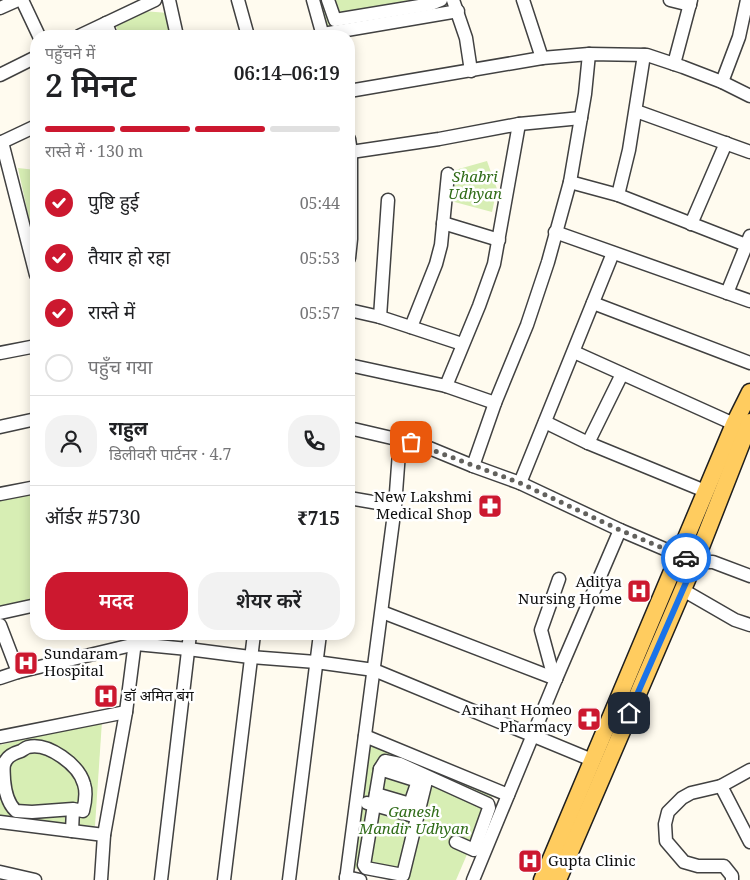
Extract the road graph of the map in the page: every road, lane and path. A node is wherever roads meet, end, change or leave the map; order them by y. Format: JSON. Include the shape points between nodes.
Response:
{"nodes":[{"id":1,"x":18,"y":0,"type":"edge"},
{"id":2,"x":22,"y":0,"type":"edge"},
{"id":3,"x":155,"y":0,"type":"edge"},
{"id":4,"x":170,"y":0,"type":"edge"},
{"id":5,"x":238,"y":0,"type":"edge"},
{"id":6,"x":313,"y":0,"type":"edge"},
{"id":7,"x":328,"y":0,"type":"edge"},
{"id":8,"x":441,"y":0,"type":"edge"},
{"id":9,"x":523,"y":0,"type":"edge"},
{"id":10,"x":670,"y":0,"type":"edge"},
{"id":11,"x":748,"y":0,"type":"edge"},
{"id":12,"x":691,"y":2,"type":"edge"},
{"id":13,"x":456,"y":5,"type":"edge"},
{"id":14,"x":0,"y":8,"type":"edge"},
{"id":15,"x":106,"y":23,"type":"junction"},
{"id":16,"x":36,"y":30,"type":"edge"},
{"id":17,"x":91,"y":30,"type":"edge"},
{"id":18,"x":109,"y":30,"type":"edge"},
{"id":19,"x":176,"y":30,"type":"edge"},
{"id":20,"x":246,"y":30,"type":"edge"},
{"id":21,"x":322,"y":30,"type":"edge"},
{"id":22,"x":345,"y":30,"type":"edge"},
{"id":23,"x":745,"y":39,"type":"edge"},
{"id":24,"x":588,"y":54,"type":"junction"},
{"id":25,"x":644,"y":55,"type":"junction"},
{"id":26,"x":542,"y":58,"type":"junction"},
{"id":27,"x":30,"y":60,"type":"edge"},
{"id":28,"x":674,"y":64,"type":"junction"},
{"id":29,"x":471,"y":71,"type":"junction"},
{"id":30,"x":0,"y":75,"type":"edge"},
{"id":31,"x":722,"y":82,"type":"junction"},
{"id":32,"x":355,"y":89,"type":"edge"},
{"id":33,"x":750,"y":96,"type":"edge"},
{"id":34,"x":636,"y":111,"type":"junction"},
{"id":35,"x":581,"y":118,"type":"junction"},
{"id":36,"x":519,"y":124,"type":"junction"},
{"id":37,"x":30,"y":129,"type":"edge"},
{"id":38,"x":1,"y":143,"type":"edge"},
{"id":39,"x":726,"y":143,"type":"junction"},
{"id":40,"x":355,"y":146,"type":"edge"},
{"id":41,"x":750,"y":152,"type":"edge"},
{"id":42,"x":448,"y":174,"type":"dead end"},
{"id":43,"x":570,"y":182,"type":"junction"},
{"id":44,"x":618,"y":196,"type":"junction"},
{"id":45,"x":388,"y":200,"type":"dead end"},
{"id":46,"x":443,"y":223,"type":"junction"},
{"id":47,"x":691,"y":224,"type":"junction"},
{"id":48,"x":555,"y":232,"type":"junction"},
{"id":49,"x":500,"y":240,"type":"junction"},
{"id":50,"x":748,"y":240,"type":"edge"},
{"id":51,"x":30,"y":252,"type":"edge"},
{"id":52,"x":613,"y":253,"type":"junction"},
{"id":53,"x":727,"y":293,"type":"junction"},
{"id":54,"x":750,"y":301,"type":"edge"},
{"id":55,"x":593,"y":303,"type":"junction"},
{"id":56,"x":355,"y":311,"type":"edge"},
{"id":57,"x":380,"y":317,"type":"junction"},
{"id":58,"x":411,"y":327,"type":"junction"},
{"id":59,"x":462,"y":344,"type":"junction"},
{"id":60,"x":30,"y":347,"type":"edge"},
{"id":61,"x":574,"y":352,"type":"junction"},
{"id":62,"x":0,"y":353,"type":"edge"},
{"id":63,"x":750,"y":363,"type":"edge"},
{"id":64,"x":355,"y":365,"type":"edge"},
{"id":65,"x":622,"y":374,"type":"junction"},
{"id":66,"x":446,"y":386,"type":"junction"},
{"id":67,"x":750,"y":392,"type":"edge"},
{"id":68,"x":495,"y":403,"type":"junction"},
{"id":69,"x":30,"y":420,"type":"edge"},
{"id":70,"x":545,"y":422,"type":"junction"},
{"id":71,"x":750,"y":422,"type":"edge"},
{"id":72,"x":734,"y":424,"type":"junction"},
{"id":73,"x":0,"y":427,"type":"edge"},
{"id":74,"x":355,"y":429,"type":"edge"},
{"id":75,"x":400,"y":438,"type":"junction"},
{"id":76,"x":588,"y":443,"type":"junction"},
{"id":77,"x":473,"y":466,"type":"junction"},
{"id":78,"x":520,"y":483,"type":"junction"},
{"id":79,"x":30,"y":488,"type":"edge"},
{"id":80,"x":705,"y":491,"type":"junction"},
{"id":81,"x":0,"y":494,"type":"edge"},
{"id":82,"x":355,"y":499,"type":"edge"},
{"id":83,"x":395,"y":506,"type":"junction"},
{"id":84,"x":620,"y":530,"type":"junction"},
{"id":85,"x":678,"y":554,"type":"junction"},
{"id":86,"x":695,"y":562,"type":"junction"},
{"id":87,"x":750,"y":576,"type":"edge"},
{"id":88,"x":559,"y":579,"type":"dead end"},
{"id":89,"x":683,"y":590,"type":"junction"},
{"id":90,"x":30,"y":607,"type":"edge"},
{"id":91,"x":382,"y":612,"type":"junction"},
{"id":92,"x":0,"y":613,"type":"edge"},
{"id":93,"x":0,"y":625,"type":"edge"},
{"id":94,"x":750,"y":625,"type":"edge"},
{"id":95,"x":132,"y":640,"type":"edge"},
{"id":96,"x":136,"y":640,"type":"edge"},
{"id":97,"x":141,"y":640,"type":"edge"},
{"id":98,"x":189,"y":640,"type":"edge"},
{"id":99,"x":253,"y":640,"type":"edge"},
{"id":100,"x":319,"y":640,"type":"edge"},
{"id":101,"x":188,"y":649,"type":"junction"},
{"id":102,"x":250,"y":657,"type":"junction"},
{"id":103,"x":316,"y":662,"type":"junction"},
{"id":104,"x":374,"y":670,"type":"junction"},
{"id":105,"x":18,"y":672,"type":"junction"},
{"id":106,"x":0,"y":678,"type":"edge"},
{"id":107,"x":556,"y":679,"type":"junction"},
{"id":108,"x":126,"y":712,"type":"junction"},
{"id":109,"x":365,"y":736,"type":"junction"},
{"id":110,"x":532,"y":736,"type":"junction"},
{"id":111,"x":0,"y":737,"type":"edge"},
{"id":112,"x":592,"y":760,"type":"junction"},
{"id":113,"x":380,"y":769,"type":"junction"},
{"id":114,"x":750,"y":770,"type":"edge"},
{"id":115,"x":427,"y":776,"type":"junction"},
{"id":116,"x":721,"y":786,"type":"junction"},
{"id":117,"x":508,"y":795,"type":"junction"},
{"id":118,"x":375,"y":800,"type":"junction"},
{"id":119,"x":357,"y":801,"type":"junction"},
{"id":120,"x":73,"y":809,"type":"junction"},
{"id":121,"x":417,"y":818,"type":"junction"},
{"id":122,"x":0,"y":822,"type":"edge"},
{"id":123,"x":72,"y":831,"type":"junction"},
{"id":124,"x":104,"y":835,"type":"junction"},
{"id":125,"x":456,"y":842,"type":"dead end"},
{"id":126,"x":750,"y":842,"type":"edge"},
{"id":127,"x":2,"y":872,"type":"edge"},
{"id":128,"x":346,"y":879,"type":"edge"},
{"id":129,"x":35,"y":880,"type":"edge"},
{"id":130,"x":101,"y":880,"type":"edge"},
{"id":131,"x":161,"y":880,"type":"edge"},
{"id":132,"x":224,"y":880,"type":"edge"},
{"id":133,"x":289,"y":880,"type":"edge"},
{"id":134,"x":360,"y":880,"type":"edge"},
{"id":135,"x":474,"y":880,"type":"edge"},
{"id":136,"x":542,"y":880,"type":"edge"},
{"id":137,"x":558,"y":880,"type":"edge"},
{"id":138,"x":732,"y":880,"type":"edge"}],
"edges":[{"from":1,"to":14,"type":"street"},
{"from":2,"to":16,"type":"street"},
{"from":3,"to":15,"type":"street"},
{"from":4,"to":19,"type":"street"},
{"from":5,"to":20,"type":"street"},
{"from":6,"to":21,"type":"street"},
{"from":7,"to":8,"type":"street","via":[[335,20]]},
{"from":9,"to":26,"type":"street"},
{"from":10,"to":12,"type":"street"},
{"from":11,"to":23,"type":"street"},
{"from":12,"to":28,"type":"street"},
{"from":13,"to":22,"type":"street"},
{"from":13,"to":29,"type":"street"},
{"from":15,"to":17,"type":"street"},
{"from":15,"to":18,"type":"street"},
{"from":23,"to":31,"type":"street"},
{"from":24,"to":25,"type":"street"},
{"from":24,"to":26,"type":"street"},
{"from":24,"to":35,"type":"street"},
{"from":25,"to":28,"type":"street"},
{"from":25,"to":34,"type":"street"},
{"from":26,"to":29,"type":"street"},
{"from":27,"to":30,"type":"street"},
{"from":28,"to":31,"type":"street"},
{"from":29,"to":32,"type":"street"},
{"from":31,"to":33,"type":"street"},
{"from":34,"to":39,"type":"street"},
{"from":34,"to":44,"type":"street"},
{"from":35,"to":36,"type":"street"},
{"from":35,"to":43,"type":"street"},
{"from":36,"to":40,"type":"street","via":[[439,140]]},
{"from":36,"to":49,"type":"street"},
{"from":37,"to":38,"type":"street"},
{"from":38,"to":51,"type":"street"},
{"from":39,"to":41,"type":"street"},
{"from":39,"to":47,"type":"street"},
{"from":42,"to":46,"type":"street"},
{"from":43,"to":44,"type":"street"},
{"from":43,"to":48,"type":"street"},
{"from":44,"to":47,"type":"street"},
{"from":45,"to":57,"type":"street"},
{"from":46,"to":49,"type":"street"},
{"from":46,"to":58,"type":"street","via":[[436,264]]},
{"from":47,"to":50,"type":"street"},
{"from":48,"to":52,"type":"street"},
{"from":48,"to":68,"type":"street","via":[[527,325]]},
{"from":49,"to":59,"type":"street","via":[[479,306]]},
{"from":50,"to":53,"type":"street"},
{"from":52,"to":53,"type":"street"},
{"from":52,"to":55,"type":"street"},
{"from":53,"to":54,"type":"street"},
{"from":55,"to":61,"type":"street"},
{"from":55,"to":63,"type":"street"},
{"from":56,"to":57,"type":"street"},
{"from":57,"to":58,"type":"street"},
{"from":58,"to":59,"type":"street"},
{"from":59,"to":66,"type":"street"},
{"from":60,"to":62,"type":"street"},
{"from":61,"to":65,"type":"street"},
{"from":61,"to":70,"type":"street"},
{"from":64,"to":66,"type":"street"},
{"from":65,"to":72,"type":"street"},
{"from":65,"to":76,"type":"street"},
{"from":66,"to":68,"type":"street"},
{"from":67,"to":72,"type":"main road"},
{"from":68,"to":77,"type":"street"},
{"from":69,"to":73,"type":"street"},
{"from":70,"to":76,"type":"street"},
{"from":70,"to":78,"type":"street"},
{"from":71,"to":86,"type":"main road"},
{"from":72,"to":80,"type":"main road"},
{"from":74,"to":75,"type":"street"},
{"from":75,"to":77,"type":"street"},
{"from":75,"to":83,"type":"street"},
{"from":76,"to":80,"type":"street"},
{"from":77,"to":78,"type":"street"},
{"from":78,"to":84,"type":"street"},
{"from":79,"to":81,"type":"street"},
{"from":80,"to":85,"type":"main road"},
{"from":82,"to":83,"type":"street"},
{"from":83,"to":91,"type":"street"},
{"from":84,"to":85,"type":"street"},
{"from":84,"to":107,"type":"street"},
{"from":85,"to":86,"type":"street"},
{"from":85,"to":112,"type":"main road"},
{"from":86,"to":87,"type":"street","via":[[713,562]]},
{"from":86,"to":89,"type":"main road"},
{"from":88,"to":107,"type":"street","via":[[541,630]]},
{"from":89,"to":94,"type":"street"},
{"from":89,"to":137,"type":"main road"},
{"from":90,"to":92,"type":"street"},
{"from":91,"to":104,"type":"street"},
{"from":91,"to":107,"type":"street"},
{"from":93,"to":105,"type":"street"},
{"from":95,"to":105,"type":"street"},
{"from":96,"to":108,"type":"street"},
{"from":97,"to":101,"type":"street"},
{"from":98,"to":101,"type":"street"},
{"from":99,"to":102,"type":"street"},
{"from":100,"to":103,"type":"street"},
{"from":101,"to":102,"type":"street"},
{"from":101,"to":131,"type":"street"},
{"from":102,"to":103,"type":"street"},
{"from":102,"to":132,"type":"street"},
{"from":103,"to":104,"type":"street"},
{"from":103,"to":133,"type":"street"},
{"from":104,"to":109,"type":"street"},
{"from":104,"to":110,"type":"street"},
{"from":105,"to":106,"type":"street"},
{"from":107,"to":110,"type":"street"},
{"from":108,"to":111,"type":"street"},
{"from":108,"to":124,"type":"street"},
{"from":109,"to":117,"type":"street"},
{"from":109,"to":119,"type":"street"},
{"from":110,"to":112,"type":"street"},
{"from":110,"to":117,"type":"street"},
{"from":112,"to":136,"type":"main road"},
{"from":113,"to":115,"type":"street","via":[[385,761]]},
{"from":113,"to":118,"type":"street"},
{"from":113,"to":118,"type":"street","via":[[418,781],[410,804]]},
{"from":114,"to":116,"type":"street"},
{"from":115,"to":121,"type":"street"},
{"from":115,"to":125,"type":"street","via":[[488,804],[474,850]]},
{"from":116,"to":126,"type":"street"},
{"from":116,"to":138,"type":"street","via":[[691,793],[673,806],[665,824],[666,841],[684,862],[698,866],[724,866]]},
{"from":117,"to":135,"type":"street"},
{"from":118,"to":119,"type":"street"},
{"from":118,"to":121,"type":"street"},
{"from":118,"to":121,"type":"street","via":[[366,868],[403,875]]},
{"from":119,"to":128,"type":"street"},
{"from":120,"to":120,"type":"street","via":[[83,811],[84,785],[79,772],[68,760],[37,747],[28,747],[8,758],[4,765],[4,784],[16,812]]},
{"from":120,"to":123,"type":"street"},
{"from":122,"to":123,"type":"street"},
{"from":123,"to":124,"type":"street"},
{"from":124,"to":130,"type":"street"},
{"from":127,"to":129,"type":"street"},
{"from":128,"to":134,"type":"street"}]}
